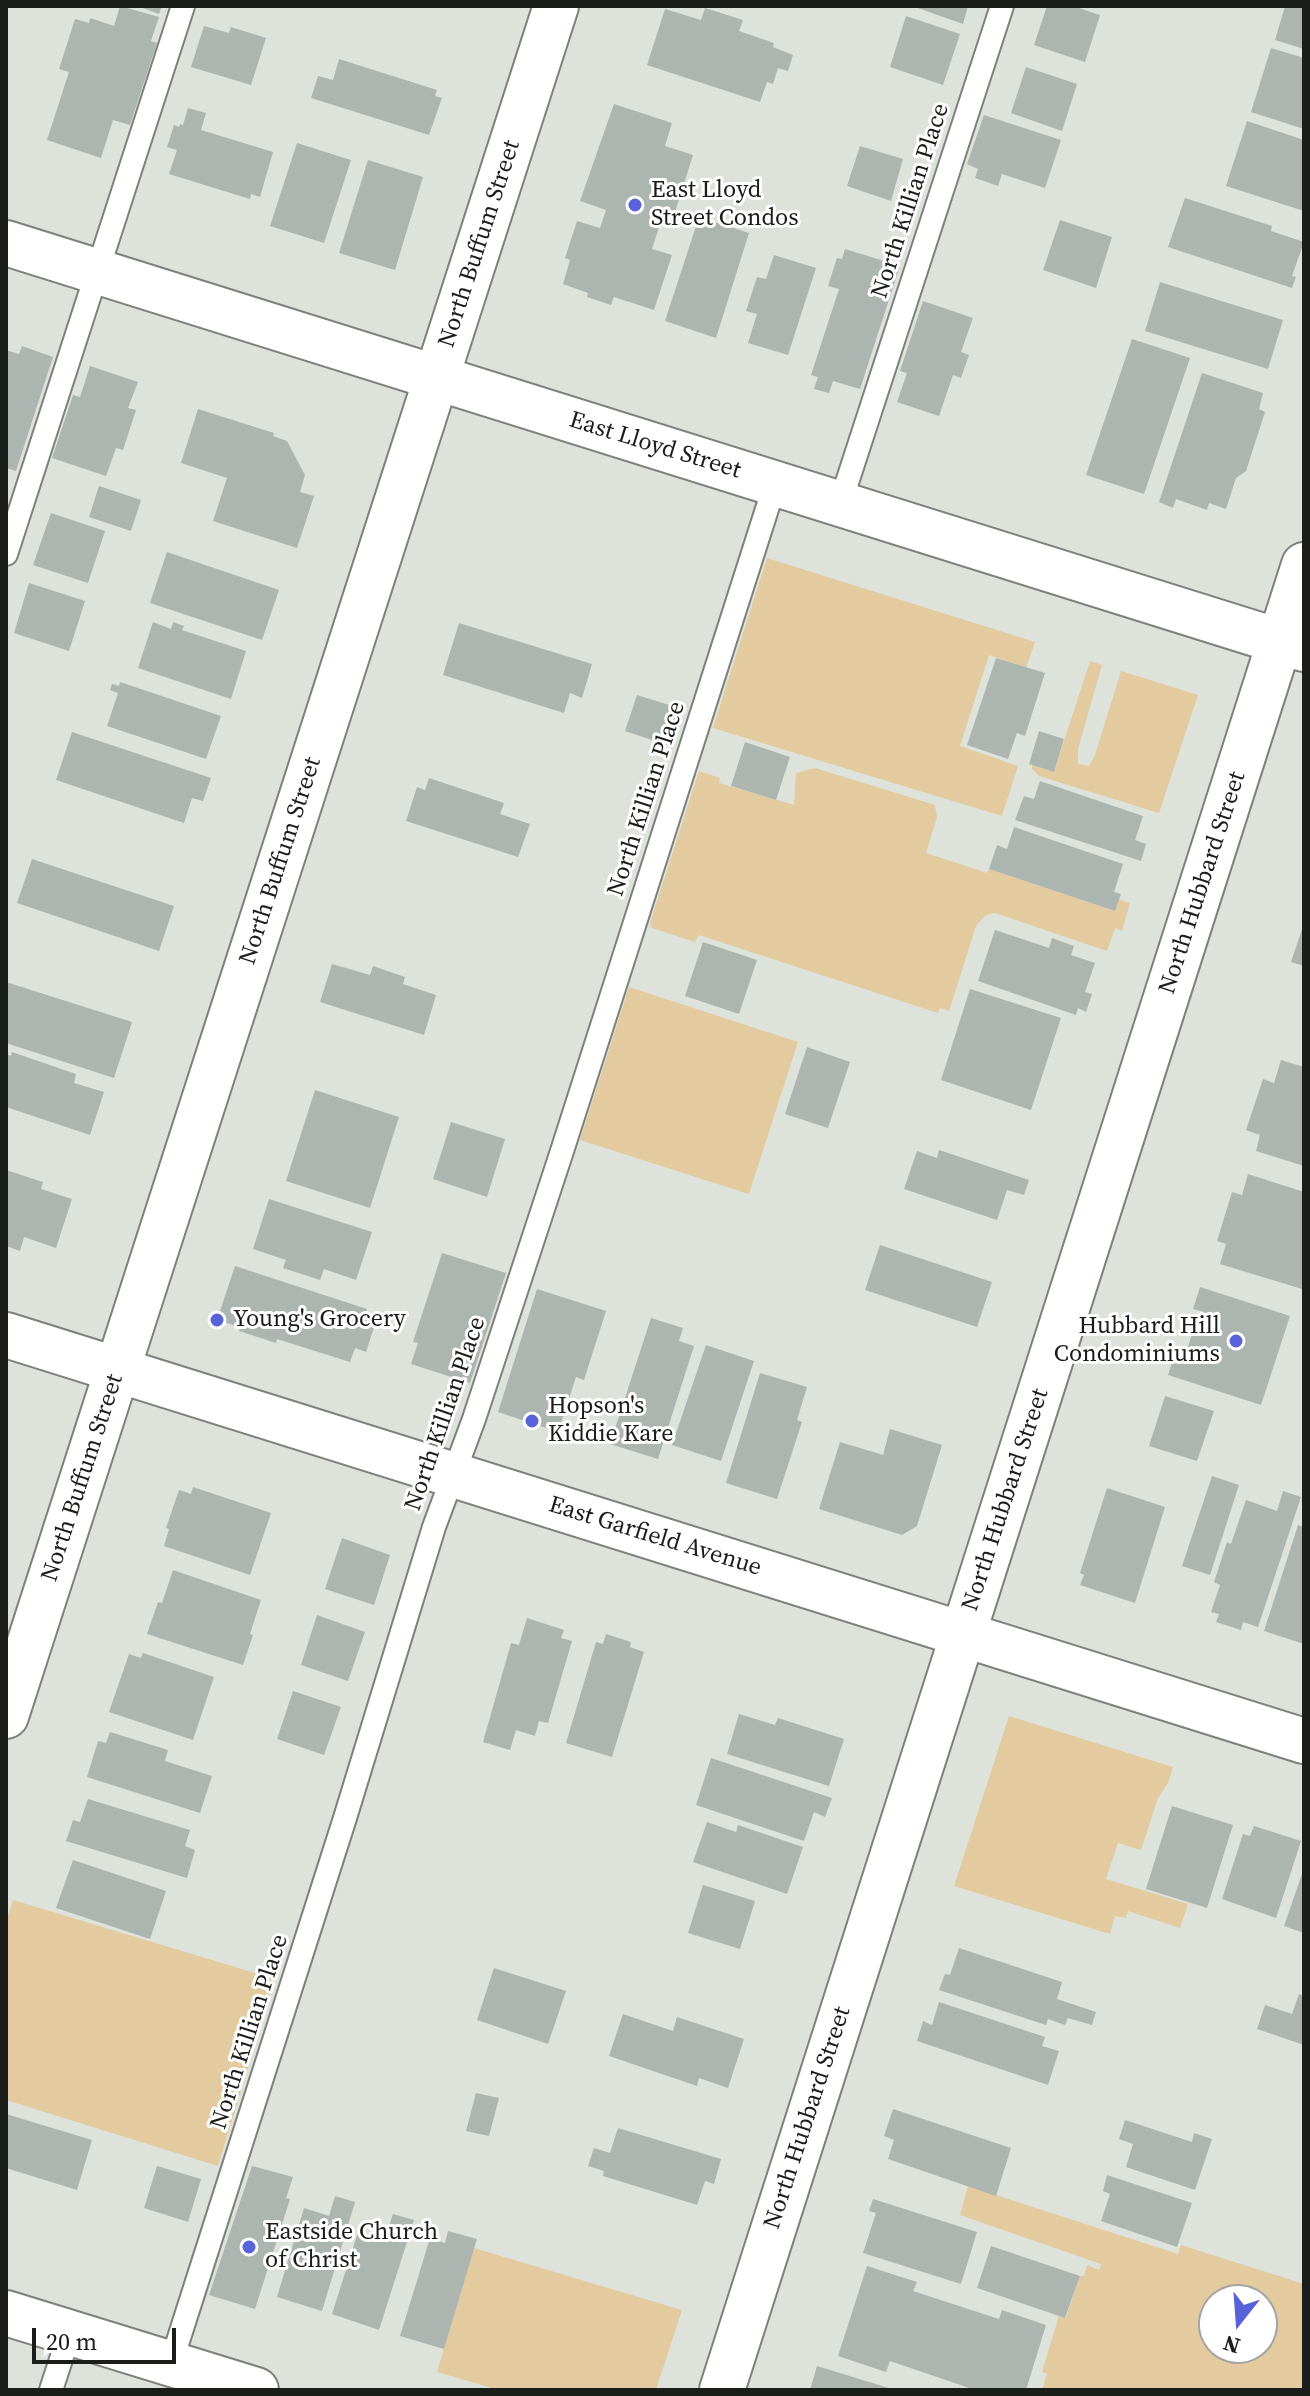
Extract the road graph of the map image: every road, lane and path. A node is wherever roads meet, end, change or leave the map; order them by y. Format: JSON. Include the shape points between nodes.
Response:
{"nodes":[{"id":1,"x":183,"y":6,"type":"edge"},
{"id":2,"x":556,"y":6,"type":"edge"},
{"id":3,"x":1002,"y":6,"type":"edge"},
{"id":4,"x":6,"y":243,"type":"edge"},
{"id":5,"x":97,"y":271,"type":"junction"},
{"id":6,"x":437,"y":377,"type":"junction"},
{"id":7,"x":775,"y":484,"type":"junction"},
{"id":8,"x":840,"y":504,"type":"junction"},
{"id":9,"x":6,"y":554,"type":"edge"},
{"id":10,"x":1304,"y":565,"type":"edge"},
{"id":11,"x":1292,"y":645,"type":"edge"},
{"id":12,"x":6,"y":1335,"type":"edge"},
{"id":13,"x":117,"y":1369,"type":"junction"},
{"id":14,"x":454,"y":1474,"type":"junction"},
{"id":15,"x":963,"y":1633,"type":"junction"},
{"id":16,"x":6,"y":1716,"type":"edge"},
{"id":17,"x":1304,"y":1741,"type":"edge"},
{"id":18,"x":6,"y":2313,"type":"edge"},
{"id":19,"x":70,"y":2332,"type":"junction"},
{"id":20,"x":171,"y":2363,"type":"junction"},
{"id":21,"x":51,"y":2390,"type":"edge"},
{"id":22,"x":256,"y":2390,"type":"edge"},
{"id":23,"x":722,"y":2390,"type":"edge"}],
"edges":[{"from":1,"to":5,"type":"lane"},
{"from":2,"to":6,"type":"street","name":"North Buffum Street"},
{"from":3,"to":8,"type":"lane","name":"North Killian Place"},
{"from":4,"to":5,"type":"street","name":"East Lloyd Street"},
{"from":5,"to":6,"type":"street","name":"East Lloyd Street"},
{"from":5,"to":9,"type":"lane"},
{"from":6,"to":7,"type":"street","name":"East Lloyd Street"},
{"from":6,"to":13,"type":"street","name":"North Buffum Street"},
{"from":7,"to":8,"type":"street","name":"East Lloyd Street"},
{"from":7,"to":14,"type":"lane","name":"North Killian Place"},
{"from":8,"to":11,"type":"street","name":"East Lloyd Street"},
{"from":10,"to":11,"type":"street","name":"North Hubbard Street"},
{"from":11,"to":15,"type":"street","name":"North Hubbard Street"},
{"from":12,"to":13,"type":"street","name":"East Garfield Avenue"},
{"from":13,"to":14,"type":"street","name":"East Garfield Avenue"},
{"from":13,"to":16,"type":"street","name":"North Buffum Street"},
{"from":14,"to":15,"type":"street","name":"East Garfield Avenue"},
{"from":14,"to":20,"type":"lane","name":"North Killian Place"},
{"from":15,"to":17,"type":"street","name":"East Garfield Avenue"},
{"from":15,"to":23,"type":"street","name":"North Hubbard Street"},
{"from":18,"to":19,"type":"street"},
{"from":19,"to":20,"type":"street"},
{"from":19,"to":21,"type":"lane"},
{"from":20,"to":22,"type":"street"}]}
